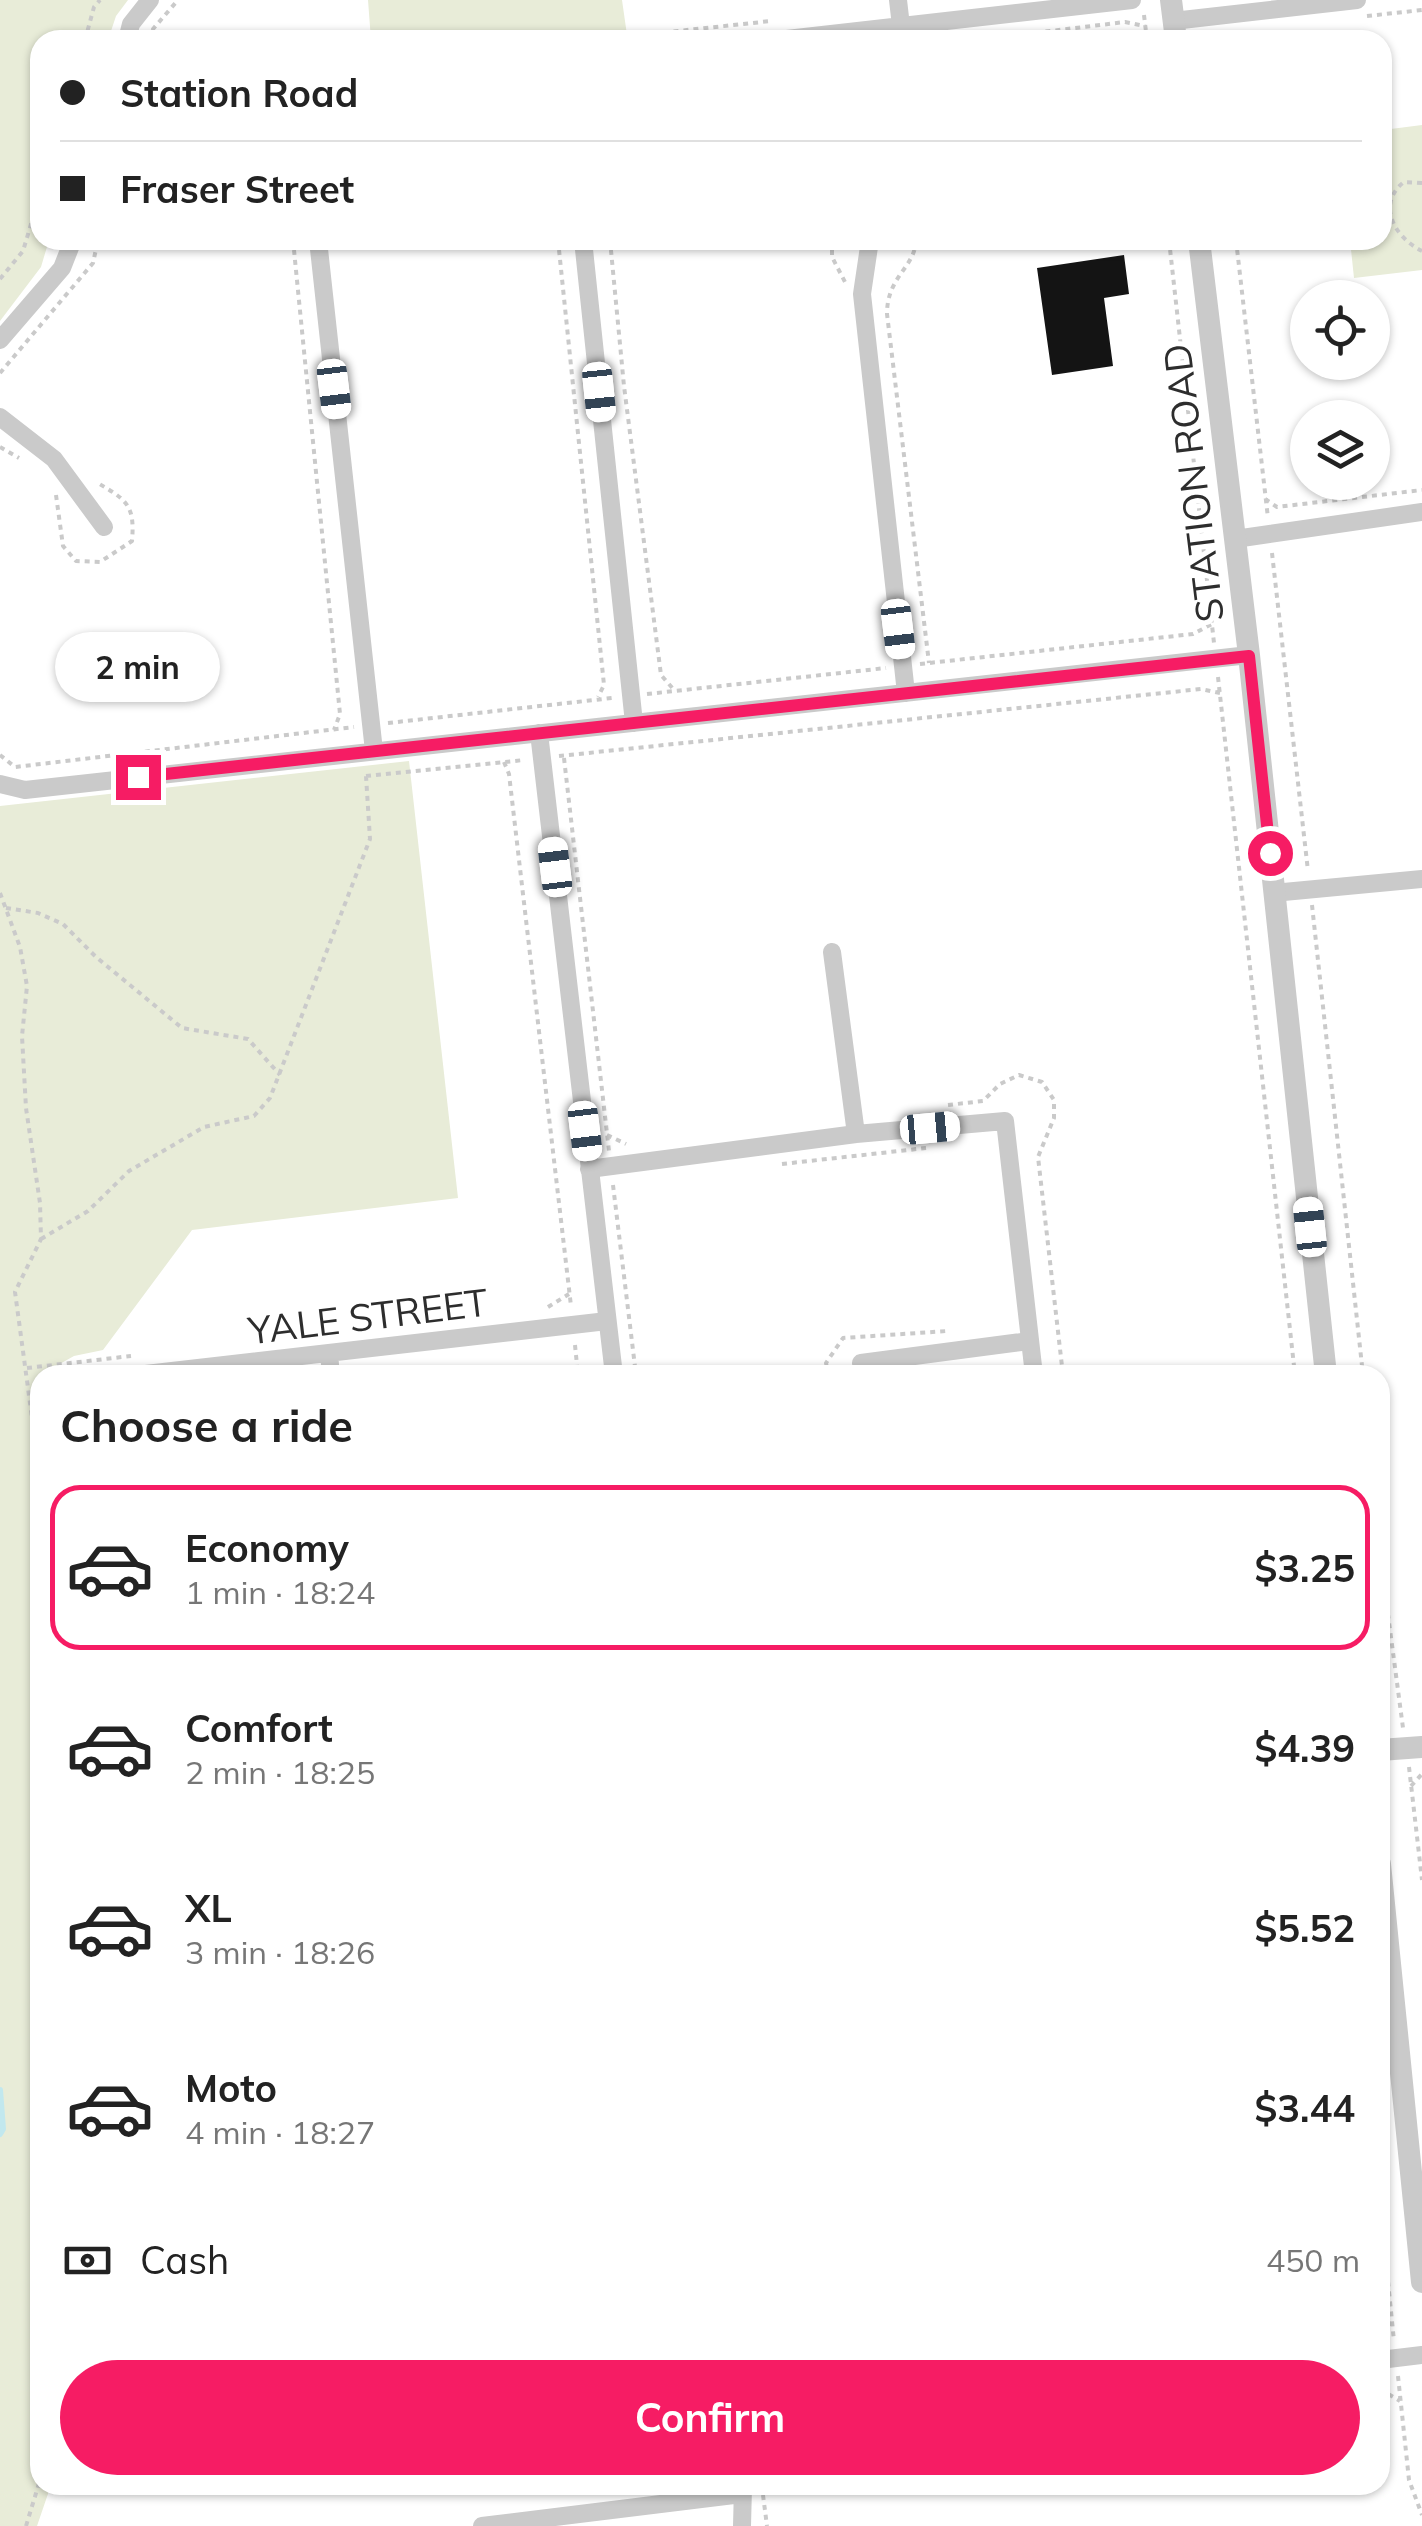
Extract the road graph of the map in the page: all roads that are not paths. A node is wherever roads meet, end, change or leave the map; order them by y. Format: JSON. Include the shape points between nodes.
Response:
{"nodes":[{"id":1,"x":150,"y":0,"type":"edge"},
{"id":2,"x":898,"y":0,"type":"edge"},
{"id":3,"x":1357,"y":0,"type":"edge"},
{"id":4,"x":1138,"y":7,"type":"edge"},
{"id":5,"x":1173,"y":20,"type":"edge"},
{"id":6,"x":901,"y":26,"type":"junction"},
{"id":7,"x":130,"y":30,"type":"edge"},
{"id":8,"x":866,"y":30,"type":"edge"},
{"id":9,"x":69,"y":250,"type":"edge"},
{"id":10,"x":319,"y":250,"type":"edge"},
{"id":11,"x":584,"y":250,"type":"edge"},
{"id":12,"x":869,"y":250,"type":"edge"},
{"id":13,"x":1201,"y":250,"type":"edge"},
{"id":14,"x":0,"y":340,"type":"edge"},
{"id":15,"x":0,"y":418,"type":"edge"},
{"id":16,"x":1422,"y":512,"type":"edge"},
{"id":17,"x":104,"y":527,"type":"dead end"},
{"id":18,"x":1235,"y":540,"type":"junction"},
{"id":19,"x":1249,"y":656,"type":"junction"},
{"id":20,"x":906,"y":693,"type":"junction"},
{"id":21,"x":634,"y":723,"type":"junction"},
{"id":22,"x":539,"y":734,"type":"junction"},
{"id":23,"x":369,"y":752,"type":"junction"},
{"id":24,"x":0,"y":784,"type":"edge"},
{"id":25,"x":1422,"y":879,"type":"edge"},
{"id":26,"x":1274,"y":893,"type":"junction"},
{"id":27,"x":832,"y":952,"type":"dead end"},
{"id":28,"x":856,"y":1134,"type":"junction"},
{"id":29,"x":590,"y":1169,"type":"junction"},
{"id":30,"x":607,"y":1321,"type":"junction"},
{"id":31,"x":1029,"y":1341,"type":"junction"},
{"id":32,"x":329,"y":1354,"type":"junction"},
{"id":33,"x":861,"y":1363,"type":"dead end"},
{"id":34,"x":228,"y":1365,"type":"edge"},
{"id":35,"x":330,"y":1365,"type":"edge"},
{"id":36,"x":613,"y":1365,"type":"edge"},
{"id":37,"x":1033,"y":1365,"type":"edge"},
{"id":38,"x":1325,"y":1365,"type":"edge"},
{"id":39,"x":1415,"y":1740,"type":"edge"},
{"id":40,"x":1390,"y":1747,"type":"edge"},
{"id":41,"x":1390,"y":1964,"type":"edge"},
{"id":42,"x":1422,"y":2282,"type":"edge"},
{"id":43,"x":1422,"y":2355,"type":"edge"},
{"id":44,"x":1390,"y":2359,"type":"edge"},
{"id":45,"x":706,"y":2495,"type":"edge"},
{"id":46,"x":742,"y":2495,"type":"edge"},
{"id":47,"x":482,"y":2526,"type":"edge"},
{"id":48,"x":742,"y":2526,"type":"edge"}],
"edges":[{"from":1,"to":7,"type":"street"},
{"from":2,"to":6,"type":"street"},
{"from":3,"to":5,"type":"street"},
{"from":4,"to":6,"type":"street"},
{"from":6,"to":8,"type":"street"},
{"from":9,"to":14,"type":"street","via":[[62,268]]},
{"from":10,"to":23,"type":"street","via":[[372,725]]},
{"from":11,"to":21,"type":"street"},
{"from":12,"to":20,"type":"street","via":[[862,294]]},
{"from":13,"to":18,"type":"street","name":"STATION ROAD"},
{"from":15,"to":17,"type":"street","via":[[54,459]]},
{"from":16,"to":18,"type":"street"},
{"from":18,"to":19,"type":"street","name":"STATION ROAD"},
{"from":19,"to":20,"type":"street"},
{"from":19,"to":26,"type":"street","name":"STATION ROAD"},
{"from":20,"to":21,"type":"street"},
{"from":21,"to":22,"type":"street"},
{"from":22,"to":23,"type":"street"},
{"from":22,"to":29,"type":"street"},
{"from":23,"to":24,"type":"street","via":[[25,790]]},
{"from":25,"to":26,"type":"street"},
{"from":26,"to":38,"type":"street","name":"STATION ROAD"},
{"from":27,"to":28,"type":"street"},
{"from":28,"to":29,"type":"street"},
{"from":28,"to":31,"type":"street","via":[[1005,1121]]},
{"from":29,"to":30,"type":"street"},
{"from":30,"to":32,"type":"street","name":"YALE STREET"},
{"from":30,"to":36,"type":"street"},
{"from":31,"to":33,"type":"street"},
{"from":31,"to":37,"type":"street"},
{"from":32,"to":34,"type":"street","name":"YALE STREET"},
{"from":32,"to":35,"type":"street"},
{"from":39,"to":40,"type":"street"},
{"from":41,"to":42,"type":"street"},
{"from":43,"to":44,"type":"street"},
{"from":45,"to":47,"type":"street"},
{"from":46,"to":48,"type":"street"}]}
